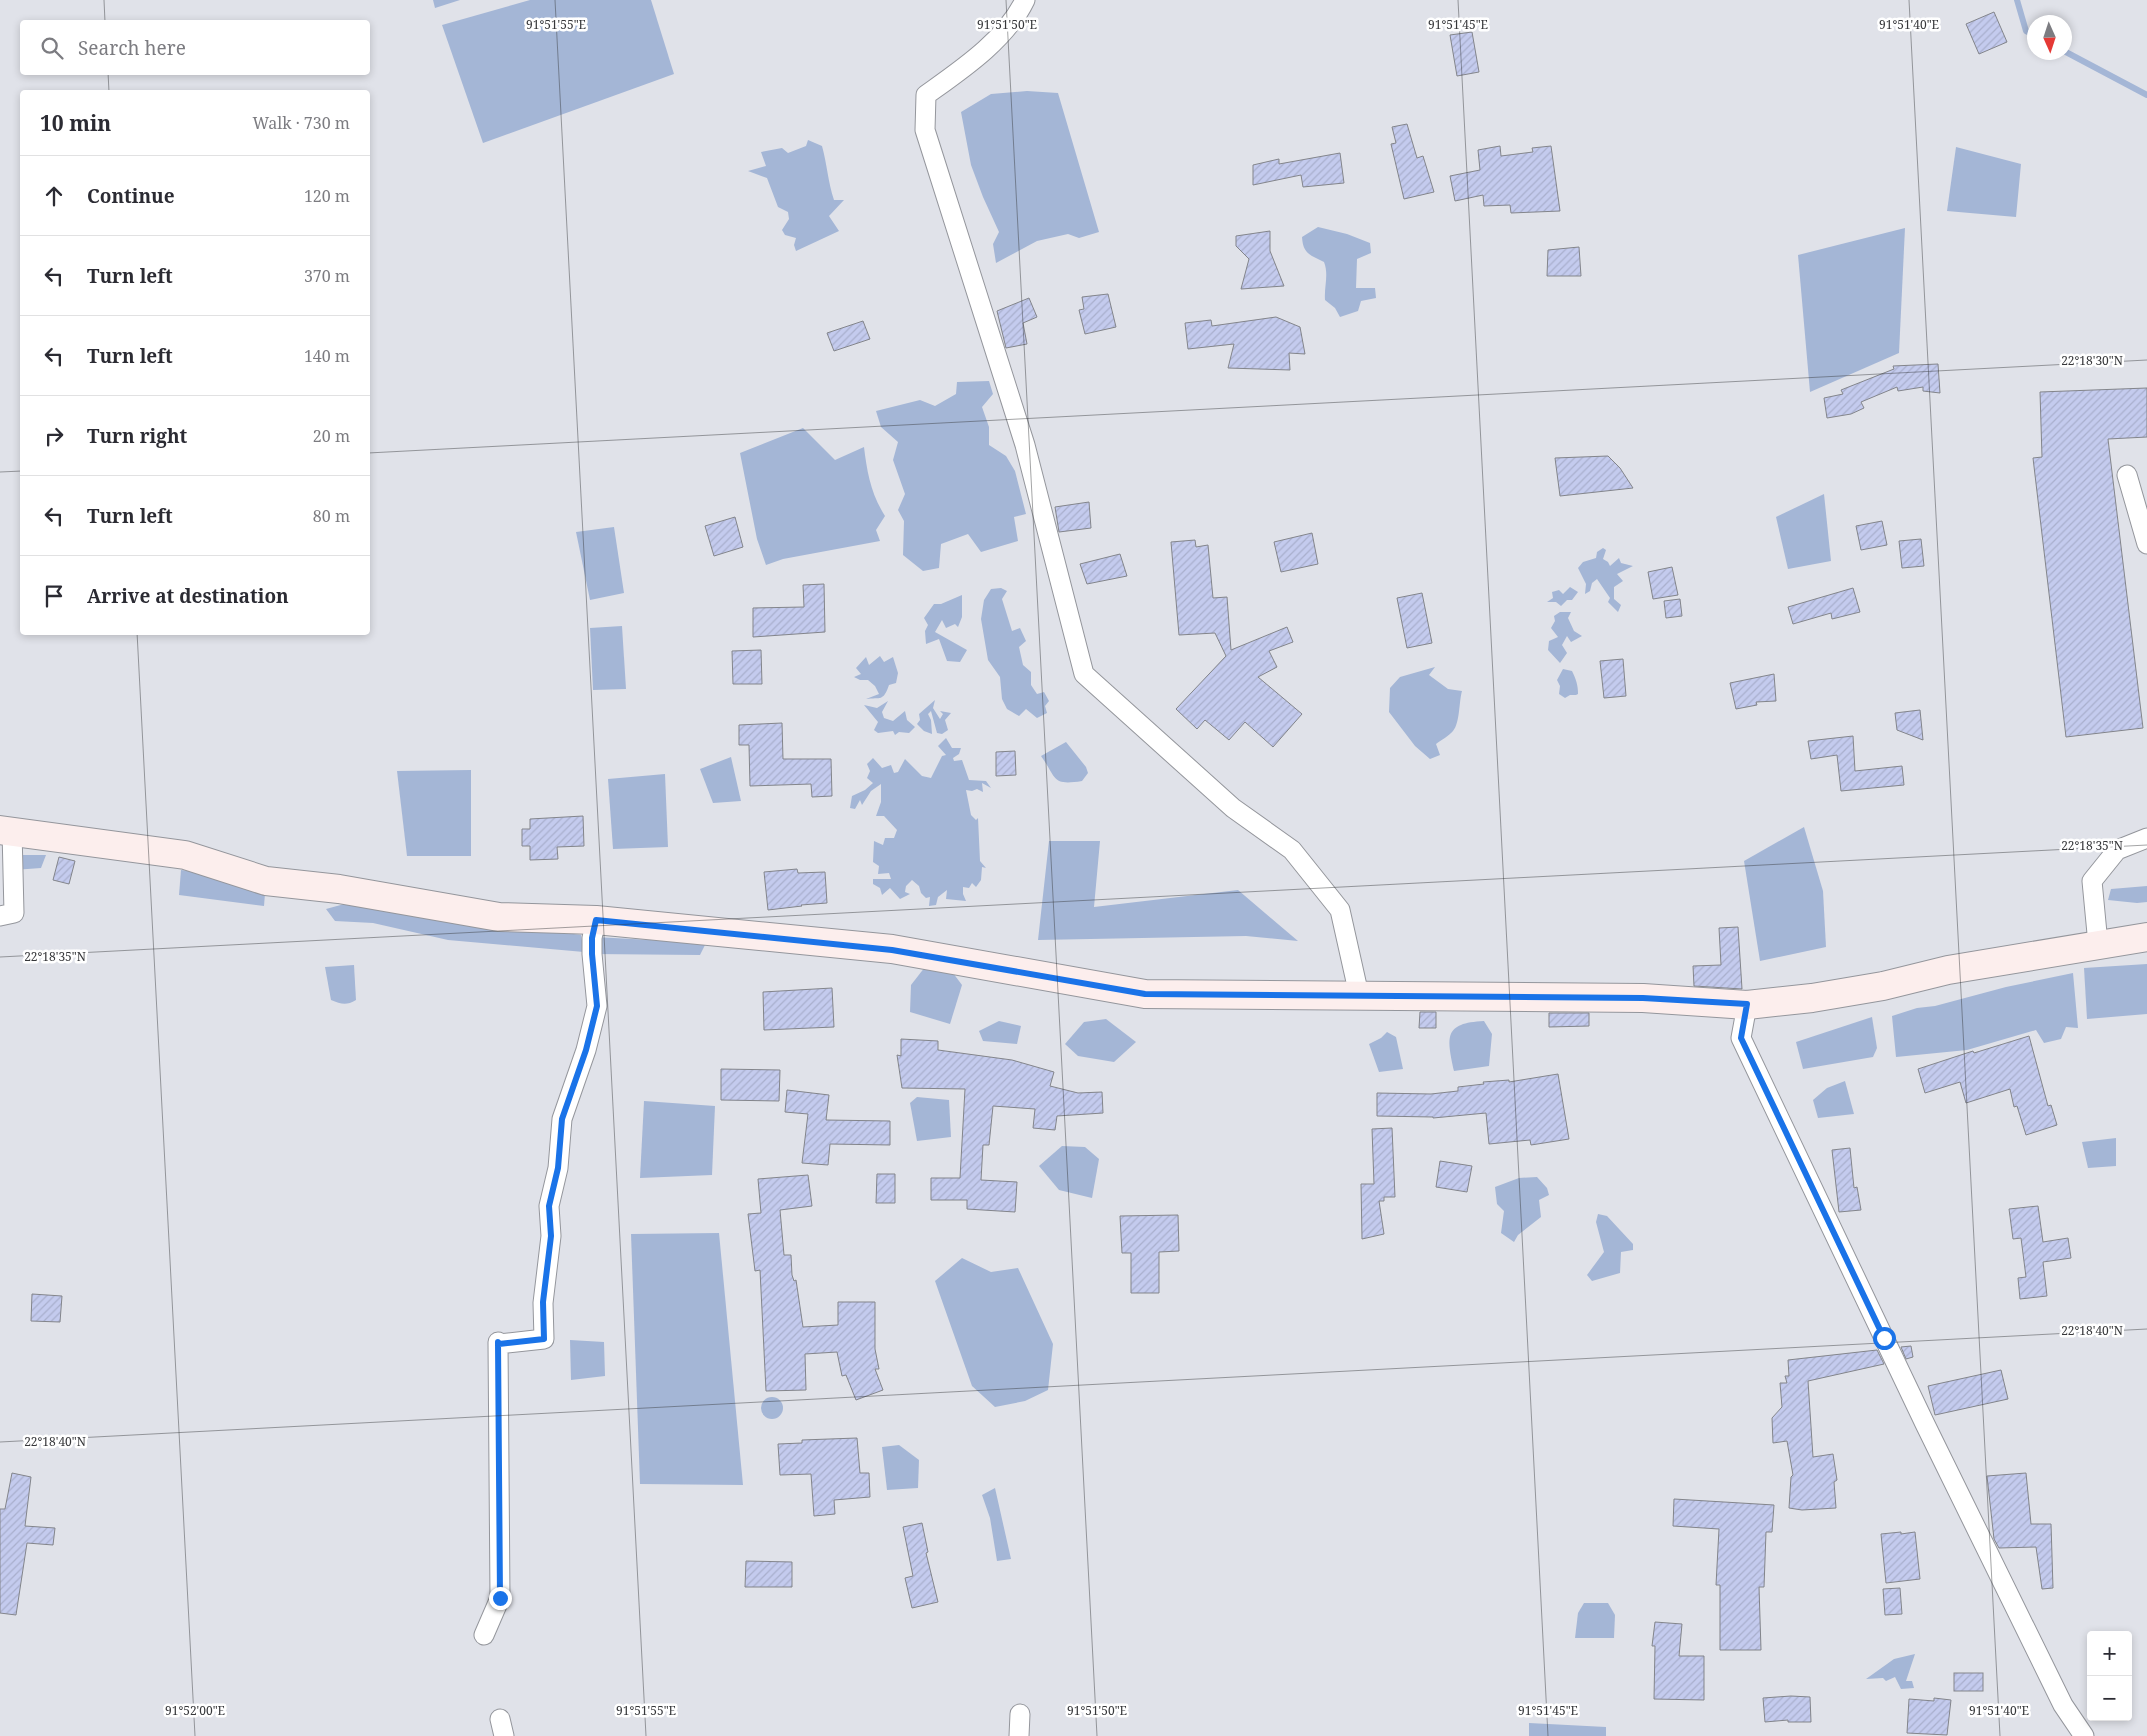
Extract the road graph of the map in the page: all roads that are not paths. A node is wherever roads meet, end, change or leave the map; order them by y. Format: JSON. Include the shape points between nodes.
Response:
{"nodes":[{"id":1,"x":1025,"y":0,"type":"edge"},
{"id":2,"x":2128,"y":475,"type":"dead end"},
{"id":3,"x":2147,"y":544,"type":"edge"},
{"id":4,"x":6,"y":830,"type":"edge"},
{"id":5,"x":2147,"y":838,"type":"edge"},
{"id":6,"x":0,"y":916,"type":"edge"},
{"id":7,"x":596,"y":920,"type":"junction"},
{"id":8,"x":2147,"y":937,"type":"edge"},
{"id":9,"x":2098,"y":944,"type":"junction"},
{"id":10,"x":1359,"y":995,"type":"junction"},
{"id":11,"x":1747,"y":1004,"type":"junction"},
{"id":12,"x":484,"y":1635,"type":"dead end"},
{"id":13,"x":1020,"y":1714,"type":"dead end"},
{"id":14,"x":1019,"y":1736,"type":"edge"},
{"id":15,"x":2084,"y":1736,"type":"edge"}],
"edges":[{"from":1,"to":10,"type":"street","via":[[1013,21],[968,65],[926,95],[926,130],[1025,445],[1084,674],[1232,808],[1292,850],[1340,910]]},
{"from":2,"to":3,"type":"street"},
{"from":4,"to":6,"type":"street","via":[[14,913]]},
{"from":4,"to":7,"type":"main road","via":[[185,855],[266,881],[499,917]]},
{"from":5,"to":9,"type":"street","via":[[2117,850],[2092,881]]},
{"from":7,"to":10,"type":"main road","via":[[892,950],[1145,994]]},
{"from":7,"to":12,"type":"street","via":[[592,954],[597,1006],[586,1050],[562,1119],[558,1168],[549,1206],[551,1236],[543,1302],[544,1339],[498,1342],[500,1598]]},
{"from":8,"to":9,"type":"main road"},
{"from":9,"to":11,"type":"main road","via":[[1948,970],[1883,986]]},
{"from":10,"to":11,"type":"main road","via":[[1643,998]]},
{"from":11,"to":15,"type":"street","via":[[1741,1038],[1929,1433],[2059,1696]]},
{"from":13,"to":14,"type":"street"}]}
